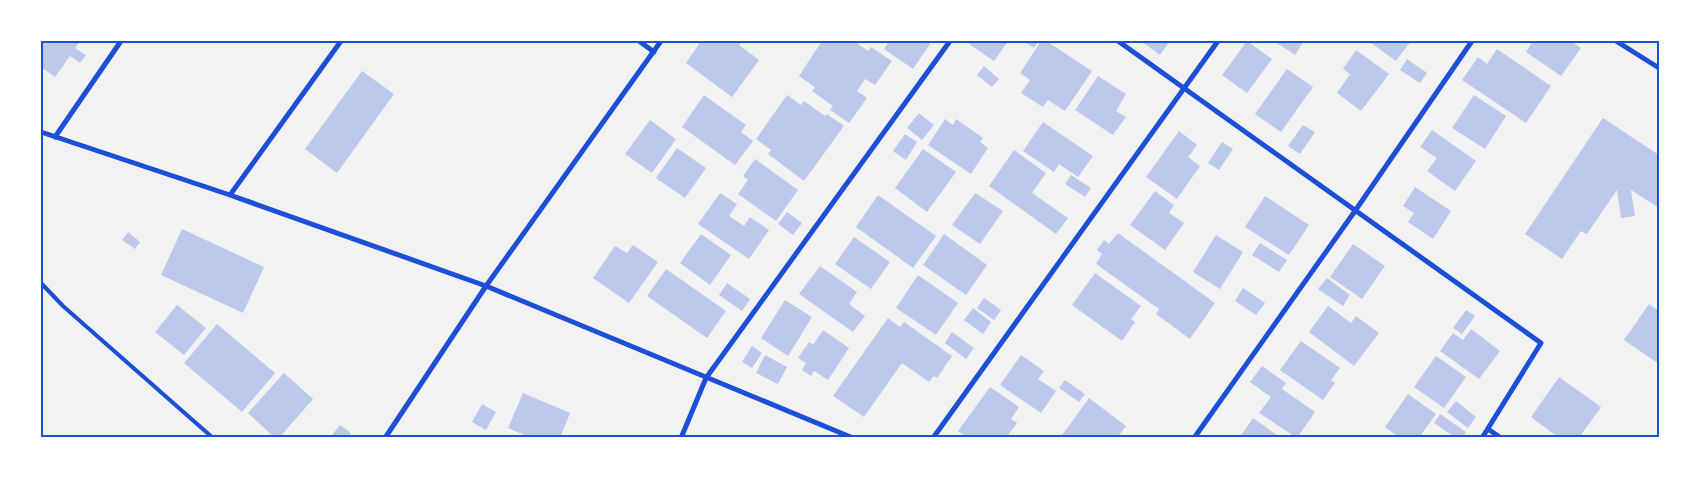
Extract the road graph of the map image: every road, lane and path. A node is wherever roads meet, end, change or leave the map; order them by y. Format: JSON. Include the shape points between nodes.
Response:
{"nodes":[{"id":1,"x":121,"y":41,"type":"edge"},
{"id":2,"x":341,"y":41,"type":"edge"},
{"id":3,"x":639,"y":41,"type":"edge"},
{"id":4,"x":661,"y":41,"type":"edge"},
{"id":5,"x":950,"y":41,"type":"edge"},
{"id":6,"x":1118,"y":41,"type":"edge"},
{"id":7,"x":1218,"y":41,"type":"edge"},
{"id":8,"x":1472,"y":41,"type":"edge"},
{"id":9,"x":1616,"y":41,"type":"edge"},
{"id":10,"x":654,"y":52,"type":"junction"},
{"id":11,"x":1659,"y":68,"type":"edge"},
{"id":12,"x":1185,"y":89,"type":"junction"},
{"id":13,"x":41,"y":132,"type":"edge"},
{"id":14,"x":55,"y":137,"type":"junction"},
{"id":15,"x":230,"y":195,"type":"junction"},
{"id":16,"x":1356,"y":211,"type":"junction"},
{"id":17,"x":41,"y":283,"type":"edge"},
{"id":18,"x":486,"y":286,"type":"junction"},
{"id":19,"x":706,"y":378,"type":"junction"},
{"id":20,"x":1488,"y":429,"type":"junction"},
{"id":21,"x":213,"y":438,"type":"edge"},
{"id":22,"x":385,"y":438,"type":"edge"},
{"id":23,"x":680,"y":438,"type":"edge"},
{"id":24,"x":852,"y":438,"type":"edge"},
{"id":25,"x":934,"y":438,"type":"edge"},
{"id":26,"x":1194,"y":438,"type":"edge"},
{"id":27,"x":1482,"y":438,"type":"edge"},
{"id":28,"x":1501,"y":438,"type":"edge"}],
"edges":[{"from":1,"to":14,"type":"street"},
{"from":2,"to":15,"type":"street"},
{"from":3,"to":10,"type":"street"},
{"from":4,"to":10,"type":"street"},
{"from":5,"to":19,"type":"street"},
{"from":6,"to":12,"type":"street"},
{"from":7,"to":12,"type":"street"},
{"from":8,"to":16,"type":"street"},
{"from":9,"to":11,"type":"street"},
{"from":10,"to":18,"type":"street"},
{"from":12,"to":16,"type":"street"},
{"from":12,"to":25,"type":"street"},
{"from":13,"to":14,"type":"street"},
{"from":14,"to":15,"type":"street"},
{"from":15,"to":18,"type":"street"},
{"from":16,"to":20,"type":"street","via":[[1541,343]]},
{"from":16,"to":26,"type":"street"},
{"from":17,"to":21,"type":"lane"},
{"from":18,"to":19,"type":"street"},
{"from":18,"to":22,"type":"street"},
{"from":19,"to":23,"type":"street"},
{"from":19,"to":24,"type":"street"},
{"from":20,"to":27,"type":"street"},
{"from":20,"to":28,"type":"street"}]}
